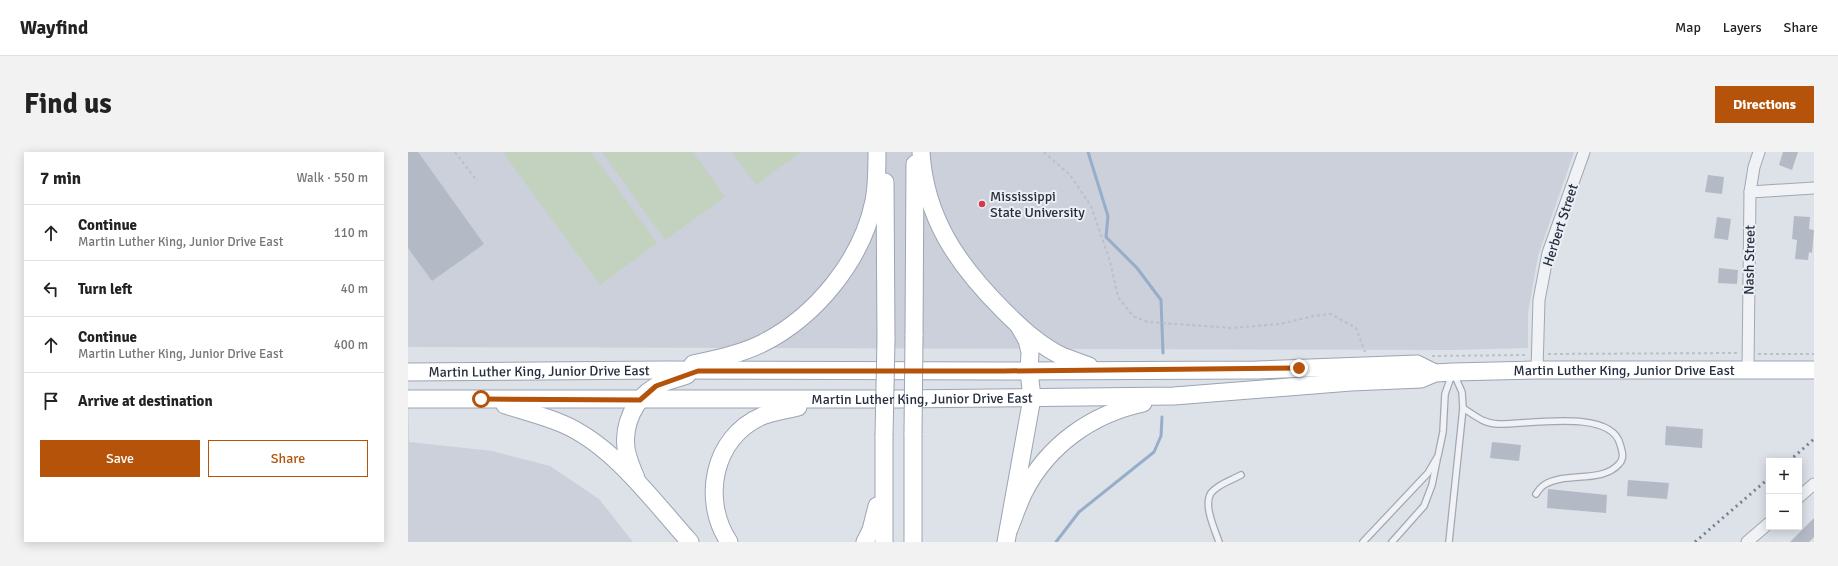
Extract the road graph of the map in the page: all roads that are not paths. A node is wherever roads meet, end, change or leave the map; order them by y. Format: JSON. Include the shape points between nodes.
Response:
{"nodes":[{"id":1,"x":877,"y":152,"type":"edge"},
{"id":2,"x":884,"y":152,"type":"edge"},
{"id":3,"x":915,"y":152,"type":"edge"},
{"id":4,"x":921,"y":152,"type":"edge"},
{"id":5,"x":1584,"y":152,"type":"edge"},
{"id":6,"x":1759,"y":152,"type":"edge"},
{"id":7,"x":1814,"y":188,"type":"edge"},
{"id":8,"x":1750,"y":192,"type":"junction"},
{"id":9,"x":1018,"y":324,"type":"junction"},
{"id":10,"x":1537,"y":362,"type":"junction"},
{"id":11,"x":1748,"y":362,"type":"junction"},
{"id":12,"x":663,"y":370,"type":"junction"},
{"id":13,"x":1101,"y":370,"type":"junction"},
{"id":14,"x":1814,"y":370,"type":"edge"},
{"id":15,"x":698,"y":371,"type":"junction"},
{"id":16,"x":1029,"y":371,"type":"junction"},
{"id":17,"x":408,"y":372,"type":"edge"},
{"id":18,"x":1453,"y":372,"type":"junction"},
{"id":19,"x":1435,"y":373,"type":"junction"},
{"id":20,"x":1174,"y":396,"type":"junction"},
{"id":21,"x":1032,"y":398,"type":"junction"},
{"id":22,"x":408,"y":399,"type":"edge"},
{"id":23,"x":481,"y":399,"type":"junction"},
{"id":24,"x":640,"y":400,"type":"junction"},
{"id":25,"x":831,"y":400,"type":"junction"},
{"id":26,"x":1462,"y":408,"type":"junction"},
{"id":27,"x":1438,"y":456,"type":"junction"},
{"id":28,"x":884,"y":469,"type":"junction"},
{"id":29,"x":1241,"y":475,"type":"dead end"},
{"id":30,"x":637,"y":483,"type":"junction"},
{"id":31,"x":1814,"y":484,"type":"edge"},
{"id":32,"x":1536,"y":494,"type":"dead end"},
{"id":33,"x":1802,"y":494,"type":"edge"},
{"id":34,"x":1766,"y":526,"type":"edge"},
{"id":35,"x":1007,"y":536,"type":"edge"},
{"id":36,"x":690,"y":542,"type":"edge"},
{"id":37,"x":729,"y":542,"type":"edge"},
{"id":38,"x":865,"y":542,"type":"edge"},
{"id":39,"x":884,"y":542,"type":"edge"},
{"id":40,"x":913,"y":542,"type":"edge"},
{"id":41,"x":1219,"y":542,"type":"edge"},
{"id":42,"x":1363,"y":542,"type":"edge"},
{"id":43,"x":1392,"y":542,"type":"edge"},
{"id":44,"x":1449,"y":542,"type":"edge"},
{"id":45,"x":1747,"y":542,"type":"edge"}],
"edges":[{"from":1,"to":12,"type":"main road","via":[[876,183],[868,219],[847,265],[816,305],[762,343],[719,358]]},
{"from":2,"to":28,"type":"main road","bridge":true},
{"from":3,"to":40,"type":"main road","bridge":true},
{"from":4,"to":9,"type":"main road","via":[[932,207],[948,245],[977,283]]},
{"from":5,"to":10,"type":"street","name":"Herbert Street","via":[[1548,253],[1539,300]]},
{"from":6,"to":8,"type":"street","name":"Nash Street"},
{"from":7,"to":8,"type":"street"},
{"from":8,"to":11,"type":"street","name":"Nash Street"},
{"from":9,"to":13,"type":"main road","via":[[1058,354]]},
{"from":9,"to":16,"type":"main road","via":[[1030,352]]},
{"from":10,"to":11,"type":"main road","name":"Martin Luther King, Junior Drive East"},
{"from":10,"to":18,"type":"main road","name":"Martin Luther King, Junior Drive East"},
{"from":11,"to":14,"type":"main road","name":"Martin Luther King, Junior Drive East"},
{"from":12,"to":15,"type":"main road","name":"Martin Luther King, Junior Drive East"},
{"from":12,"to":17,"type":"main road","name":"Martin Luther King, Junior Drive East"},
{"from":13,"to":16,"type":"main road","name":"Martin Luther King, Junior Drive East"},
{"from":13,"to":19,"type":"main road","name":"Martin Luther King, Junior Drive East","via":[[1257,370],[1417,364]]},
{"from":15,"to":16,"type":"main road","name":"Martin Luther King, Junior Drive East"},
{"from":15,"to":24,"type":"main road","via":[[656,386]]},
{"from":16,"to":21,"type":"main road"},
{"from":18,"to":19,"type":"main road","name":"Martin Luther King, Junior Drive East"},
{"from":18,"to":26,"type":"lane","via":[[1462,392]]},
{"from":18,"to":27,"type":"lane","via":[[1445,394],[1443,432]]},
{"from":19,"to":20,"type":"main road","name":"Martin Luther King, Junior Drive East","via":[[1421,379]]},
{"from":20,"to":21,"type":"main road","name":"Martin Luther King, Junior Drive East"},
{"from":20,"to":35,"type":"main road","via":[[1126,406],[1094,420],[1072,434],[1050,453],[1037,471],[1024,492]]},
{"from":21,"to":25,"type":"main road","name":"Martin Luther King, Junior Drive East"},
{"from":21,"to":35,"type":"main road"},
{"from":22,"to":23,"type":"main road","name":"Martin Luther King, Junior Drive East"},
{"from":23,"to":24,"type":"main road","name":"Martin Luther King, Junior Drive East"},
{"from":23,"to":30,"type":"main road","via":[[530,412],[564,425],[611,455]]},
{"from":24,"to":25,"type":"main road","name":"Martin Luther King, Junior Drive East"},
{"from":24,"to":30,"type":"main road","via":[[628,420],[625,434],[626,449]]},
{"from":25,"to":37,"type":"main road","via":[[762,416],[738,432],[729,444],[717,467],[713,493],[717,520]]},
{"from":26,"to":32,"type":"lane","via":[[1483,421],[1498,424],[1573,420],[1608,428],[1619,440],[1623,454],[1620,463],[1608,473],[1562,480],[1545,485]]},
{"from":26,"to":44,"type":"lane"},
{"from":27,"to":42,"type":"lane","via":[[1428,473]]},
{"from":27,"to":43,"type":"lane","via":[[1432,485],[1424,506]]},
{"from":28,"to":38,"type":"main road","via":[[875,520]]},
{"from":28,"to":39,"type":"main road"},
{"from":29,"to":41,"type":"lane","via":[[1219,486],[1211,493],[1208,502]]},
{"from":30,"to":36,"type":"main road"},
{"from":31,"to":33,"type":"street"},
{"from":34,"to":45,"type":"street"}]}
